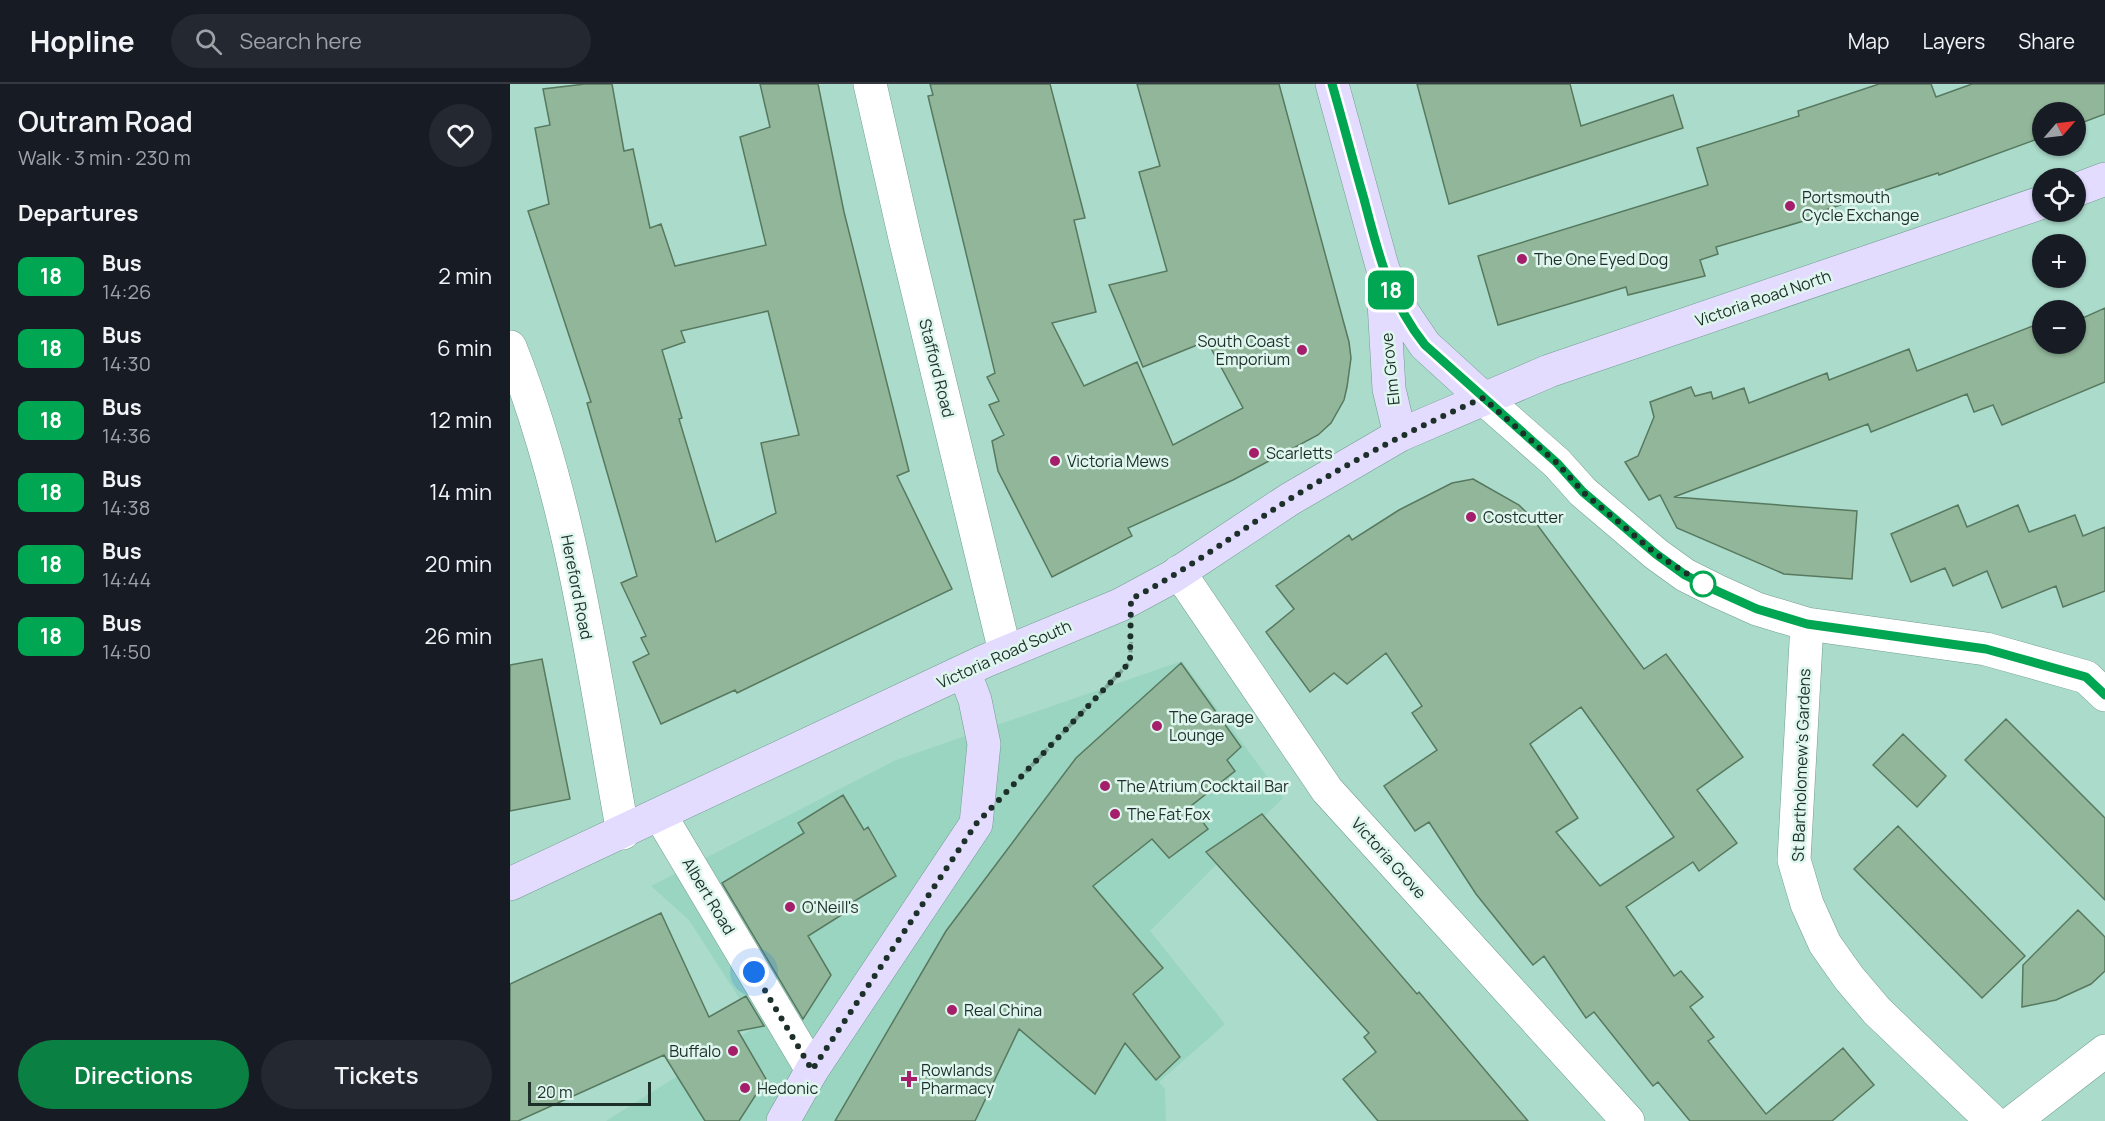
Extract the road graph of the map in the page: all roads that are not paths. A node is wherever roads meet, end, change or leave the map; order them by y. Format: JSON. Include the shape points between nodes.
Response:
{"nodes":[{"id":1,"x":870,"y":84,"type":"edge"},
{"id":2,"x":1332,"y":84,"type":"edge"},
{"id":3,"x":2105,"y":179,"type":"edge"},
{"id":4,"x":2086,"y":186,"type":"edge"},
{"id":5,"x":2032,"y":206,"type":"edge"},
{"id":6,"x":1382,"y":266,"type":"junction"},
{"id":7,"x":510,"y":347,"type":"edge"},
{"id":8,"x":1483,"y":398,"type":"junction"},
{"id":9,"x":1400,"y":435,"type":"junction"},
{"id":10,"x":1179,"y":572,"type":"junction"},
{"id":11,"x":1807,"y":624,"type":"junction"},
{"id":12,"x":1005,"y":652,"type":"junction"},
{"id":13,"x":964,"y":671,"type":"junction"},
{"id":14,"x":2105,"y":695,"type":"edge"},
{"id":15,"x":660,"y":815,"type":"junction"},
{"id":16,"x":623,"y":833,"type":"junction"},
{"id":17,"x":510,"y":884,"type":"edge"},
{"id":18,"x":2105,"y":1051,"type":"edge"},
{"id":19,"x":812,"y":1070,"type":"junction"},
{"id":20,"x":783,"y":1121,"type":"edge"},
{"id":21,"x":1628,"y":1121,"type":"edge"},
{"id":22,"x":1992,"y":1121,"type":"edge"},
{"id":23,"x":2014,"y":1121,"type":"edge"}],
"edges":[{"from":1,"to":12,"type":"street","name":"Stafford Road"},
{"from":2,"to":6,"type":"main road","name":"Elm Grove"},
{"from":3,"to":4,"type":"main road"},
{"from":5,"to":8,"type":"main road","name":"Victoria Road North","via":[[1608,350]]},
{"from":6,"to":8,"type":"main road","name":"Elm Grove","via":[[1394,299],[1425,345]]},
{"from":6,"to":9,"type":"main road","name":"Elm Grove","via":[[1389,389]]},
{"from":7,"to":16,"type":"street","name":"Hereford Road","via":[[562,507]]},
{"from":8,"to":9,"type":"main road","name":"Victoria Road South"},
{"from":8,"to":11,"type":"street","via":[[1557,463],[1583,492],[1663,559],[1717,591],[1757,609]]},
{"from":9,"to":10,"type":"main road","name":"Victoria Road South","via":[[1300,493]]},
{"from":10,"to":12,"type":"main road","name":"Victoria Road South","via":[[1131,599]]},
{"from":10,"to":21,"type":"street","name":"Victoria Grove","via":[[1327,790]]},
{"from":11,"to":14,"type":"street","via":[[1986,649],[2086,677]]},
{"from":11,"to":22,"type":"street","name":"St Bartholomew's Gardens","via":[[1794,860],[1807,904],[1825,944],[1877,1011]]},
{"from":12,"to":13,"type":"main road","name":"Victoria Road South"},
{"from":13,"to":15,"type":"main road","name":"Victoria Road South"},
{"from":13,"to":19,"type":"main road","via":[[984,744],[976,824]]},
{"from":15,"to":16,"type":"main road","name":"Victoria Road South"},
{"from":15,"to":19,"type":"street","name":"Albert Road"},
{"from":16,"to":17,"type":"main road","name":"Victoria Road South"},
{"from":18,"to":23,"type":"street"},
{"from":19,"to":20,"type":"main road"}]}
